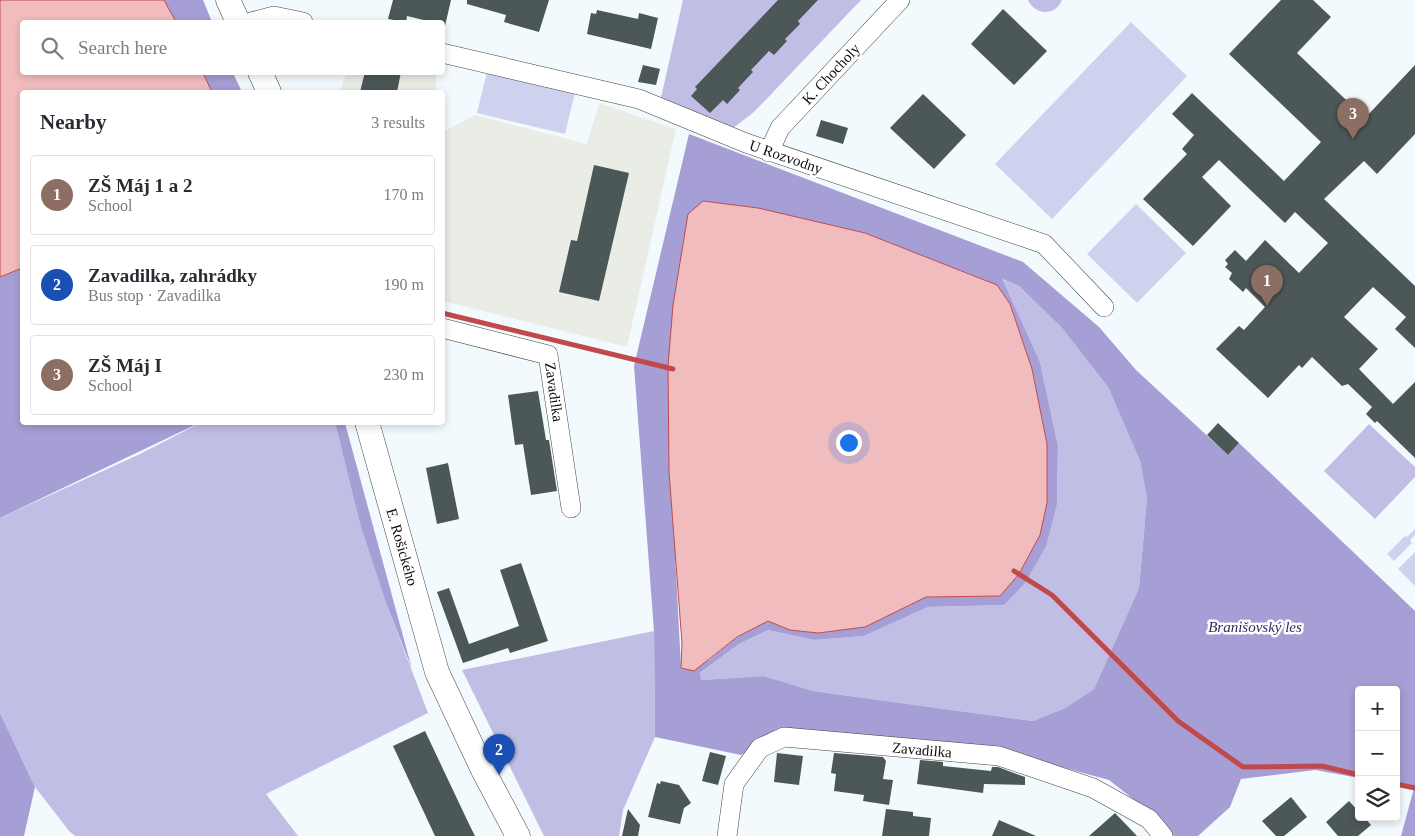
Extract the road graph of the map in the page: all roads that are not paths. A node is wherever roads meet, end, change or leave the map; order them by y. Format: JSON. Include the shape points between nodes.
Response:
{"nodes":[{"id":1,"x":228,"y":0,"type":"edge"},
{"id":2,"x":900,"y":0,"type":"edge"},
{"id":3,"x":237,"y":20,"type":"edge"},
{"id":4,"x":259,"y":20,"type":"edge"},
{"id":5,"x":293,"y":20,"type":"edge"},
{"id":6,"x":445,"y":54,"type":"edge"},
{"id":7,"x":261,"y":75,"type":"edge"},
{"id":8,"x":268,"y":90,"type":"edge"},
{"id":9,"x":769,"y":152,"type":"junction"},
{"id":10,"x":1104,"y":307,"type":"dead end"},
{"id":11,"x":445,"y":329,"type":"edge"},
{"id":12,"x":368,"y":425,"type":"edge"},
{"id":13,"x":571,"y":508,"type":"dead end"},
{"id":14,"x":518,"y":836,"type":"edge"},
{"id":15,"x":727,"y":836,"type":"edge"},
{"id":16,"x":1163,"y":836,"type":"edge"}],
"edges":[{"from":1,"to":3,"type":"street"},
{"from":2,"to":9,"type":"street","name":"K. Chocholy","via":[[780,128]]},
{"from":4,"to":5,"type":"street","via":[[274,16]]},
{"from":6,"to":9,"type":"street","name":"U Rozvodny","via":[[639,99]]},
{"from":7,"to":8,"type":"street"},
{"from":9,"to":10,"type":"street","name":"U Rozvodny","via":[[1044,244]]},
{"from":11,"to":13,"type":"street","name":"Zavadilka","via":[[548,355]]},
{"from":12,"to":14,"type":"street","name":"E. Rošického","via":[[437,672]]},
{"from":15,"to":16,"type":"street","name":"Zavadilka","via":[[734,784],[760,748],[784,737],[998,756],[1093,788],[1149,819]]}]}
